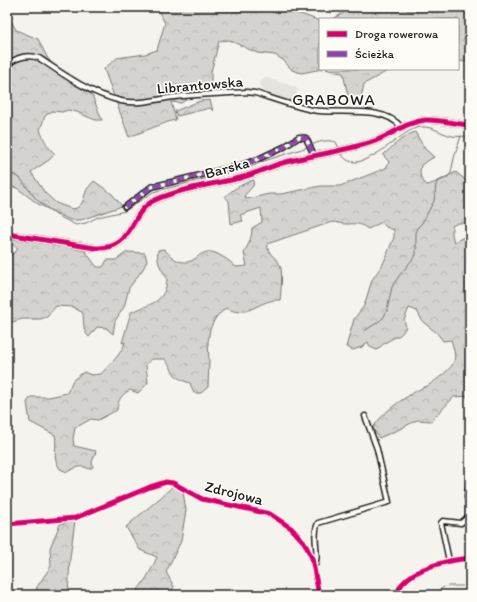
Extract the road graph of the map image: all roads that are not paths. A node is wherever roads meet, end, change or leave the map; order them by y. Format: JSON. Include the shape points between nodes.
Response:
{"nodes":[{"id":1,"x":7,"y":65,"type":"edge"},
{"id":2,"x":470,"y":125,"type":"edge"},
{"id":3,"x":401,"y":127,"type":"junction"},
{"id":4,"x":314,"y":155,"type":"junction"},
{"id":5,"x":125,"y":206,"type":"dead end"},
{"id":6,"x":7,"y":234,"type":"edge"},
{"id":7,"x":365,"y":416,"type":"dead end"},
{"id":8,"x":470,"y":477,"type":"edge"},
{"id":9,"x":7,"y":524,"type":"edge"},
{"id":10,"x":470,"y":558,"type":"edge"},
{"id":11,"x":449,"y":560,"type":"junction"},
{"id":12,"x":314,"y":568,"type":"junction"},
{"id":13,"x":319,"y":595,"type":"edge"},
{"id":14,"x":396,"y":595,"type":"edge"}],
"edges":[{"from":1,"to":3,"type":"street","name":"Librantowska","via":[[17,59],[33,56],[82,85],[120,101],[132,103],[246,92],[313,110],[370,113],[394,120]]},
{"from":2,"to":3,"type":"street","name":"Barska","via":[[426,120]]},
{"from":3,"to":4,"type":"street","name":"Barska","via":[[372,142]]},
{"from":4,"to":5,"type":"street","via":[[306,138],[299,137],[284,147],[242,165],[152,187]]},
{"from":4,"to":6,"type":"street","name":"Barska","via":[[156,199],[143,208],[123,239],[109,248]]},
{"from":7,"to":12,"type":"street","name":"Zdrojowa","via":[[377,449],[389,502],[318,523],[315,532],[318,562]]},
{"from":8,"to":11,"type":"street","via":[[467,496],[470,511],[468,517],[461,523],[441,523]]},
{"from":9,"to":12,"type":"street","name":"Zdrojowa","via":[[75,518],[150,487],[173,482],[202,499],[270,514],[295,531],[304,542]]},
{"from":10,"to":11,"type":"street"},
{"from":11,"to":14,"type":"street","via":[[409,578],[401,585]]},
{"from":12,"to":13,"type":"street","name":"Zdrojowa"}]}
